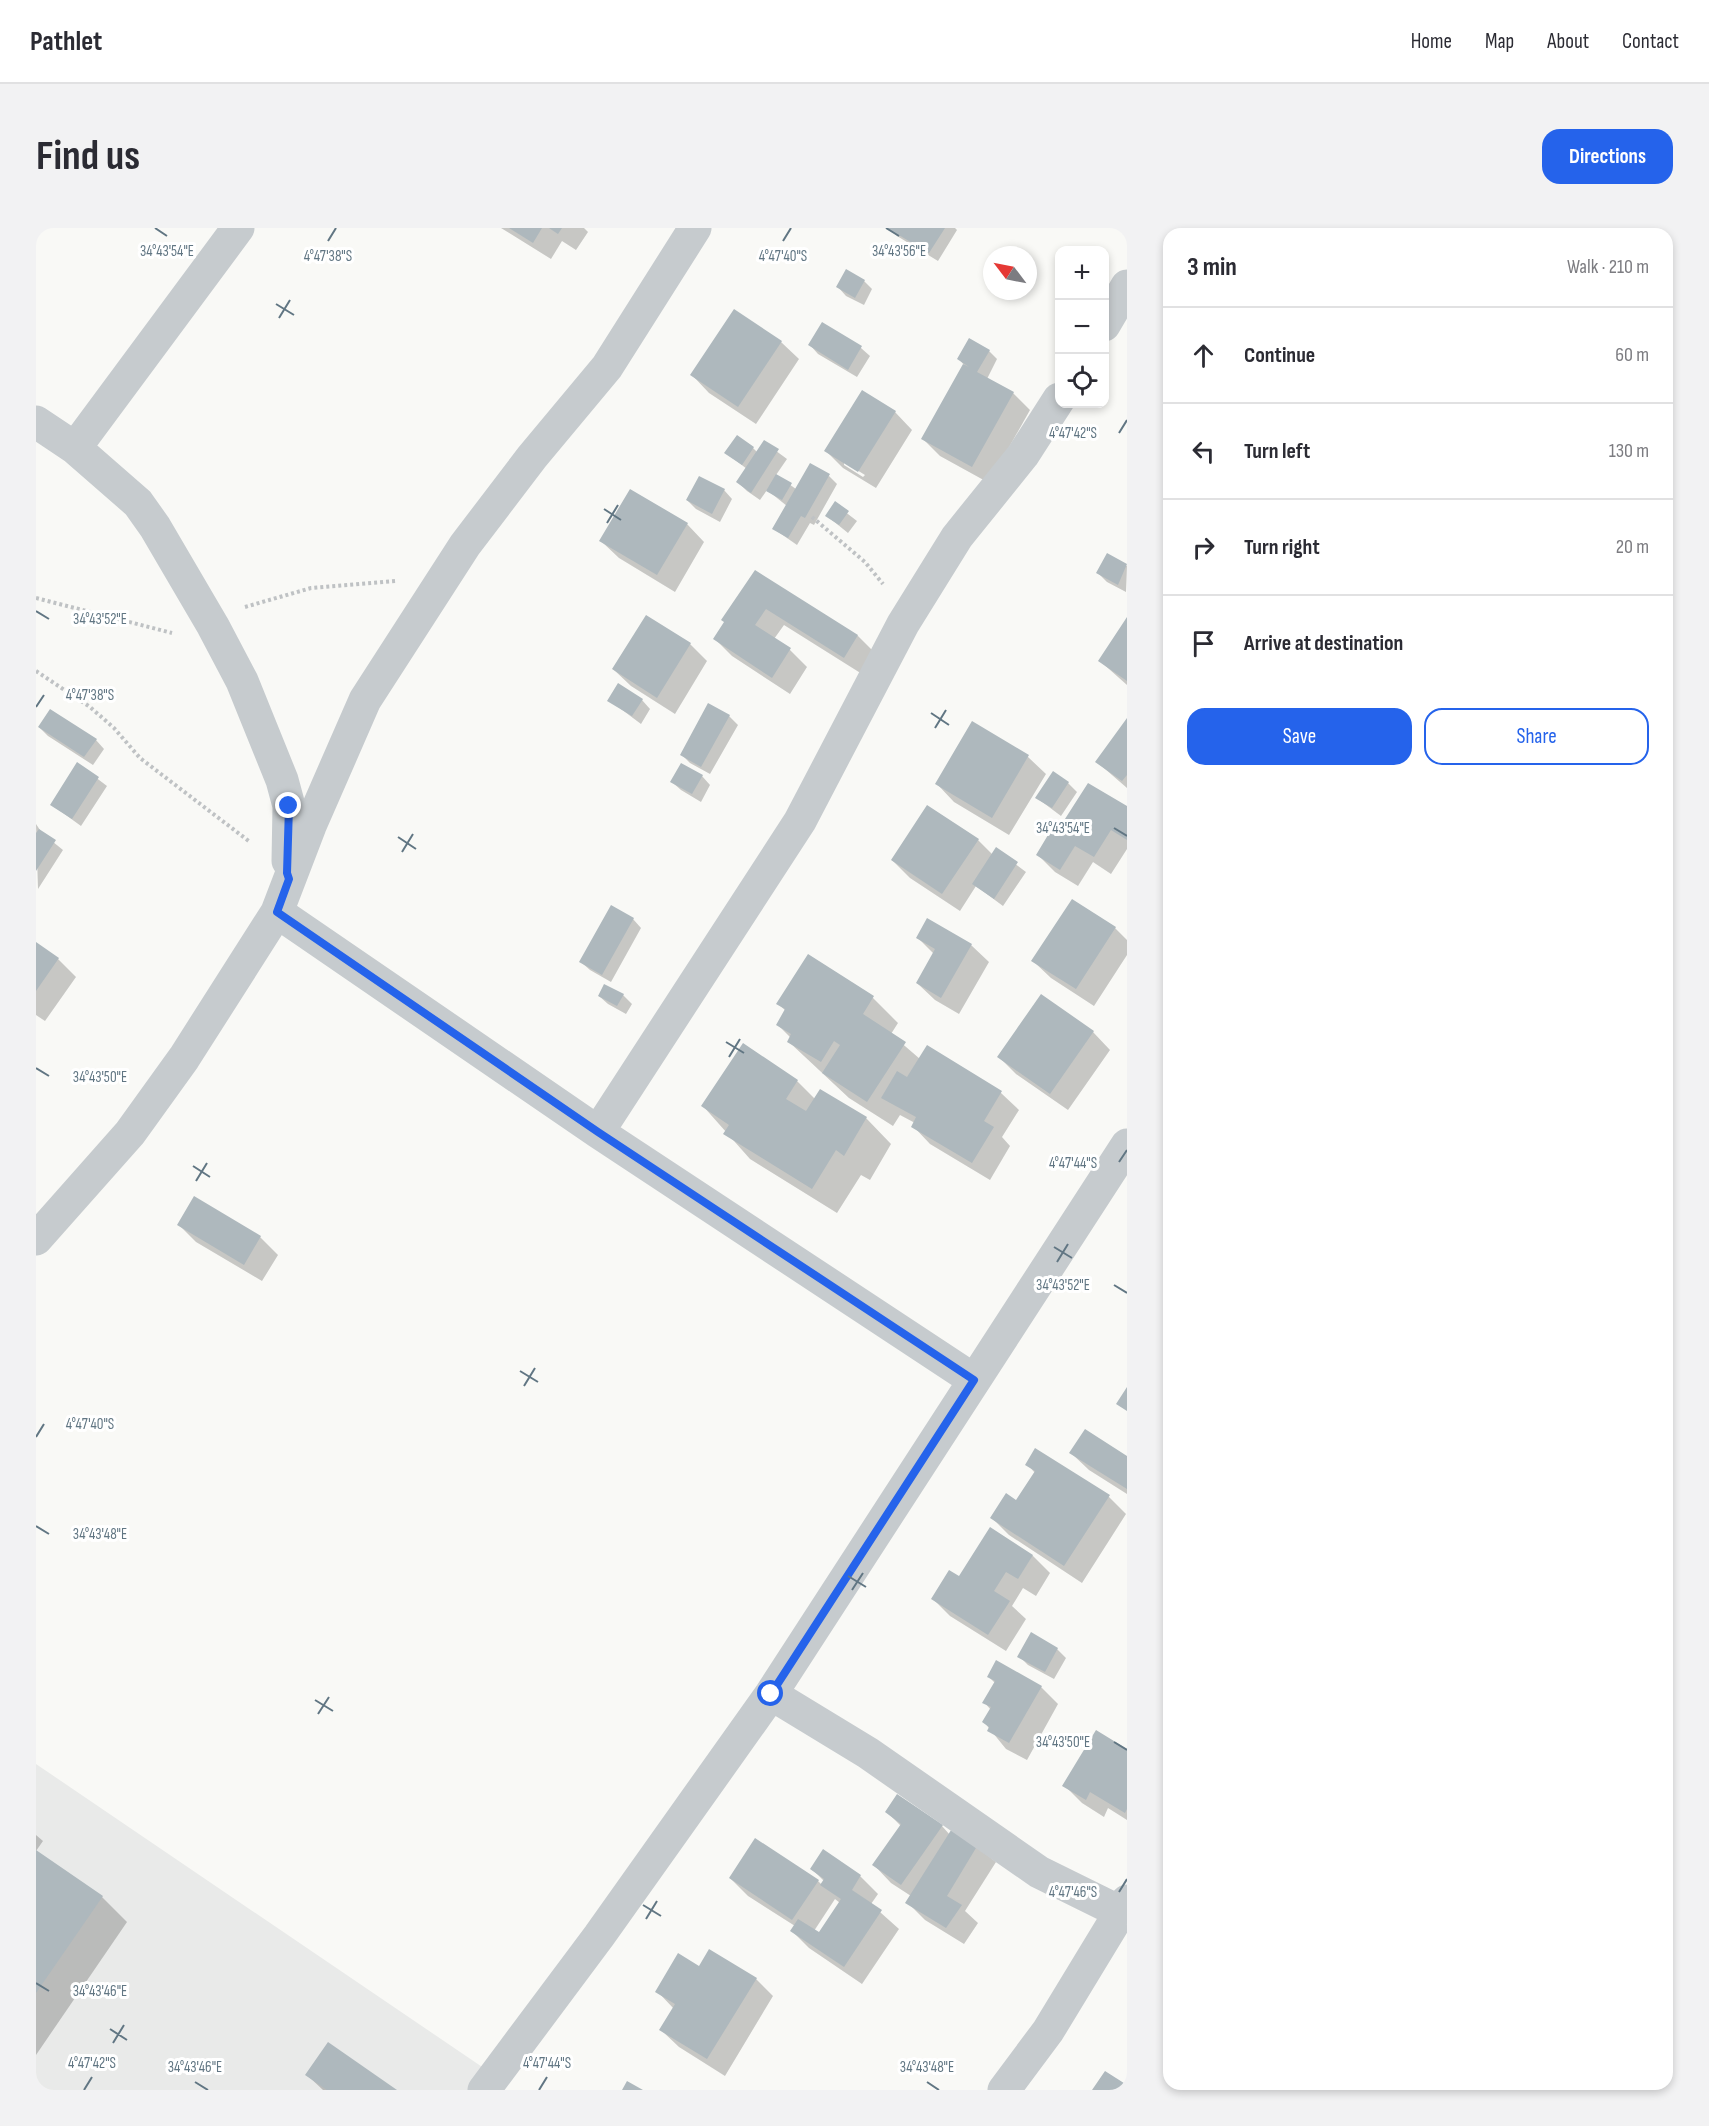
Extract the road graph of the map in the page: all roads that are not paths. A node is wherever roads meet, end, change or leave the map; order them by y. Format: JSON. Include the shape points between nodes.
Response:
{"nodes":[{"id":1,"x":238,"y":228,"type":"edge"},
{"id":2,"x":695,"y":228,"type":"edge"},
{"id":3,"x":1127,"y":286,"type":"edge"},
{"id":4,"x":1109,"y":317,"type":"edge"},
{"id":5,"x":1055,"y":405,"type":"edge"},
{"id":6,"x":36,"y":422,"type":"edge"},
{"id":7,"x":75,"y":448,"type":"junction"},
{"id":8,"x":288,"y":876,"type":"junction"},
{"id":9,"x":277,"y":912,"type":"junction"},
{"id":10,"x":598,"y":1132,"type":"junction"},
{"id":11,"x":1127,"y":1145,"type":"edge"},
{"id":12,"x":36,"y":1239,"type":"edge"},
{"id":13,"x":974,"y":1380,"type":"junction"},
{"id":14,"x":771,"y":1694,"type":"junction"},
{"id":15,"x":1123,"y":1906,"type":"edge"},
{"id":16,"x":484,"y":2090,"type":"edge"},
{"id":17,"x":1004,"y":2090,"type":"edge"}],
"edges":[{"from":1,"to":7,"type":"street"},
{"from":2,"to":8,"type":"street","via":[[607,367],[465,545],[365,700]]},
{"from":3,"to":4,"type":"street"},
{"from":5,"to":10,"type":"street","via":[[1023,455],[957,537],[903,624],[800,821]]},
{"from":6,"to":7,"type":"street"},
{"from":7,"to":8,"type":"street","via":[[138,503],[242,681],[289,806]]},
{"from":8,"to":9,"type":"street"},
{"from":9,"to":10,"type":"street"},
{"from":9,"to":12,"type":"street","via":[[184,1058],[130,1133]]},
{"from":10,"to":13,"type":"street"},
{"from":11,"to":13,"type":"street"},
{"from":13,"to":14,"type":"street"},
{"from":14,"to":15,"type":"street","via":[[868,1753],[1039,1872]]},
{"from":14,"to":16,"type":"street"},
{"from":15,"to":17,"type":"street","via":[[1048,2031]]}]}
